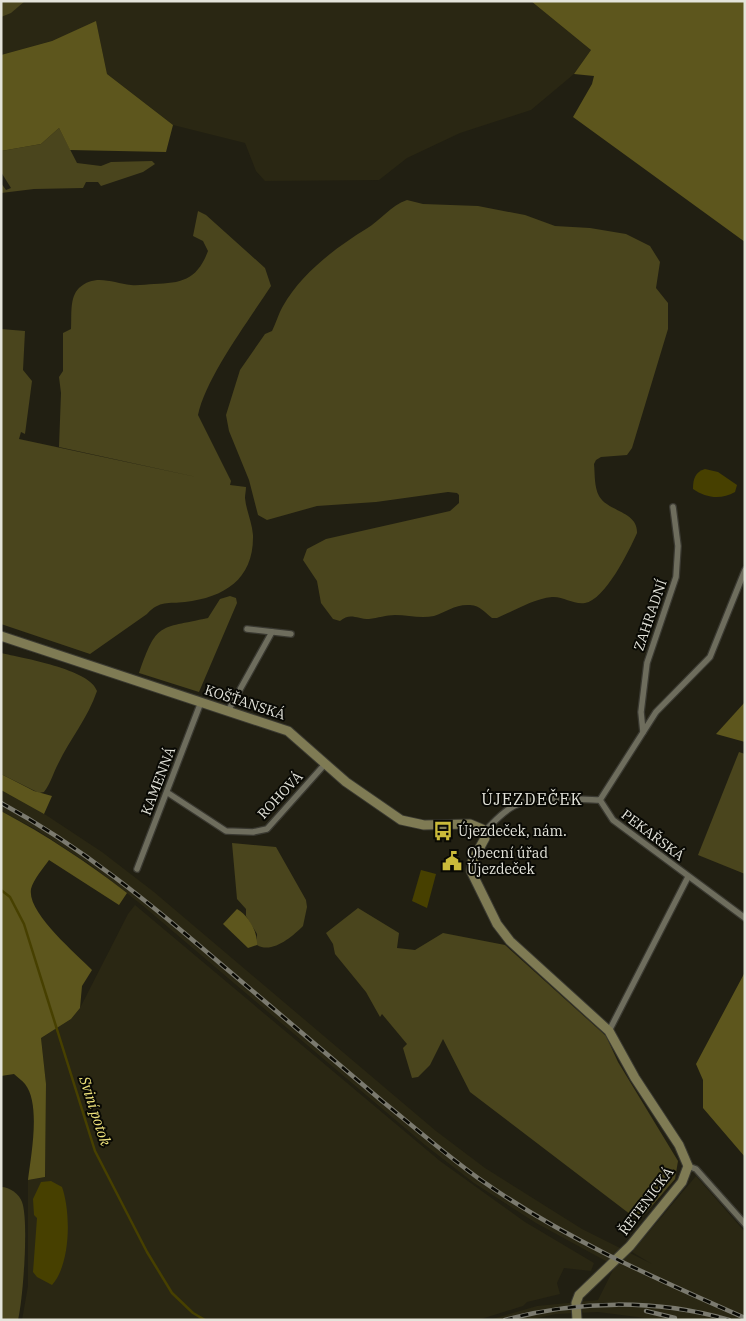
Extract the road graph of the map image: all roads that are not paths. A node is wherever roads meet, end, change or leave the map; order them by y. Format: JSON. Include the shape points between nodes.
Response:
{"nodes":[{"id":1,"x":673,"y":507,"type":"dead end"},
{"id":2,"x":745,"y":570,"type":"edge"},
{"id":3,"x":247,"y":628,"type":"dead end"},
{"id":4,"x":272,"y":632,"type":"junction"},
{"id":5,"x":291,"y":634,"type":"dead end"},
{"id":6,"x":1,"y":636,"type":"edge"},
{"id":7,"x":201,"y":702,"type":"junction"},
{"id":8,"x":228,"y":711,"type":"junction"},
{"id":9,"x":643,"y":732,"type":"junction"},
{"id":10,"x":326,"y":764,"type":"junction"},
{"id":11,"x":168,"y":793,"type":"junction"},
{"id":12,"x":600,"y":800,"type":"junction"},
{"id":13,"x":484,"y":832,"type":"junction"},
{"id":14,"x":138,"y":870,"type":"dead end"},
{"id":15,"x":688,"y":877,"type":"junction"},
{"id":16,"x":745,"y":918,"type":"edge"},
{"id":17,"x":609,"y":1031,"type":"junction"},
{"id":18,"x":688,"y":1166,"type":"junction"},
{"id":19,"x":745,"y":1224,"type":"edge"},
{"id":20,"x":577,"y":1319,"type":"edge"}],
"edges":[{"from":1,"to":9,"type":"street","name":"ZAHRADNÍ","via":[[678,563],[676,578],[646,663],[641,712]]},
{"from":2,"to":9,"type":"street","via":[[710,657],[656,712]]},
{"from":3,"to":4,"type":"street"},
{"from":4,"to":5,"type":"street"},
{"from":4,"to":8,"type":"street"},
{"from":6,"to":7,"type":"street","name":"KOŠŤANSKÁ"},
{"from":7,"to":8,"type":"street","name":"KOŠŤANSKÁ"},
{"from":7,"to":11,"type":"street","name":"KAMENNÁ"},
{"from":8,"to":10,"type":"street","name":"KOŠŤANSKÁ","via":[[288,731]]},
{"from":9,"to":12,"type":"street"},
{"from":10,"to":11,"type":"street","name":"ROHOVÁ","via":[[267,829],[261,831],[226,831]]},
{"from":10,"to":13,"type":"street","name":"KOŠŤANSKÁ","via":[[352,787],[396,817],[419,824],[473,824]]},
{"from":11,"to":14,"type":"street","name":"KAMENNÁ"},
{"from":12,"to":13,"type":"street","via":[[521,803],[504,812]]},
{"from":12,"to":15,"type":"street","name":"PEKAŘSKÁ","via":[[613,820]]},
{"from":13,"to":17,"type":"street","name":"ŘETENICKÁ","via":[[485,838],[472,862],[472,873],[497,924],[507,938]]},
{"from":15,"to":16,"type":"street","name":"PEKAŘSKÁ"},
{"from":15,"to":17,"type":"street"},
{"from":17,"to":18,"type":"street","name":"ŘETENICKÁ"},
{"from":18,"to":19,"type":"street","via":[[696,1169]]},
{"from":18,"to":20,"type":"street","name":"ŘETENICKÁ","via":[[682,1182],[630,1246],[582,1292],[577,1299]]}]}
